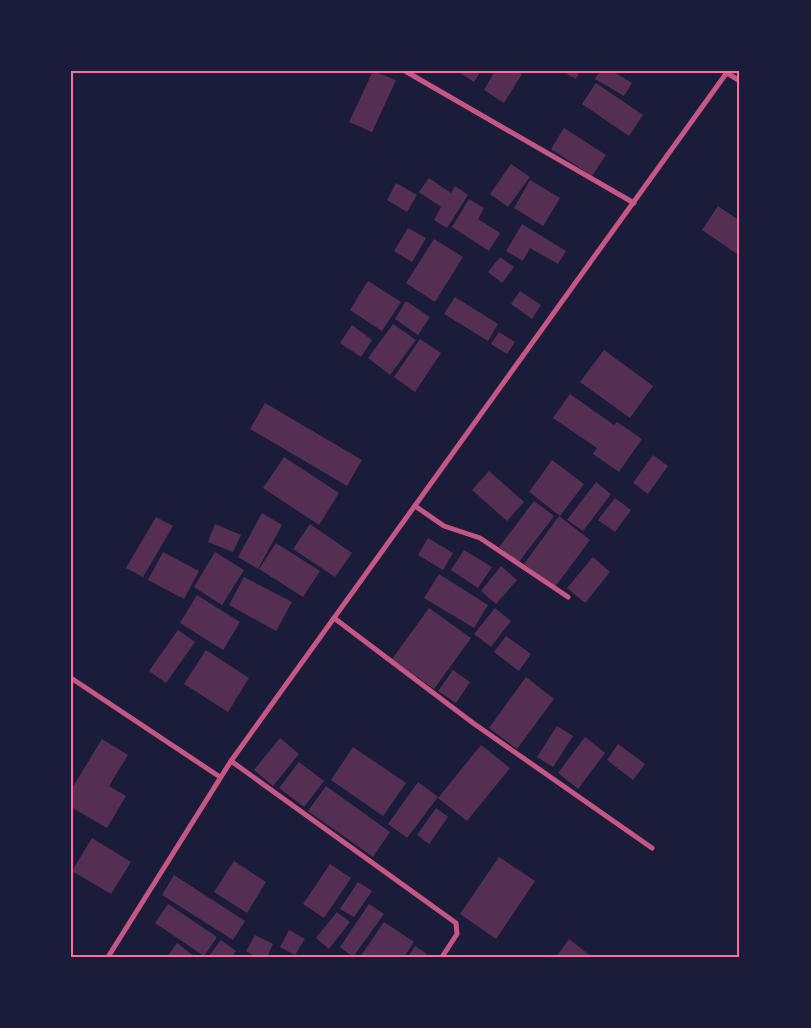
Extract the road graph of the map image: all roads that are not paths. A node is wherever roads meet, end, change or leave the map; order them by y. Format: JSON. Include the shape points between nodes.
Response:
{"nodes":[{"id":1,"x":405,"y":71,"type":"edge"},
{"id":2,"x":728,"y":72,"type":"edge"},
{"id":3,"x":740,"y":81,"type":"edge"},
{"id":4,"x":634,"y":203,"type":"junction"},
{"id":5,"x":416,"y":506,"type":"junction"},
{"id":6,"x":568,"y":597,"type":"dead end"},
{"id":7,"x":334,"y":618,"type":"junction"},
{"id":8,"x":71,"y":678,"type":"edge"},
{"id":9,"x":231,"y":761,"type":"junction"},
{"id":10,"x":220,"y":778,"type":"junction"},
{"id":11,"x":652,"y":848,"type":"dead end"},
{"id":12,"x":108,"y":957,"type":"edge"},
{"id":13,"x":442,"y":957,"type":"edge"}],
"edges":[{"from":1,"to":4,"type":"street"},
{"from":2,"to":3,"type":"street"},
{"from":2,"to":4,"type":"street"},
{"from":4,"to":5,"type":"street"},
{"from":5,"to":6,"type":"street","via":[[444,526],[480,538]]},
{"from":5,"to":7,"type":"street"},
{"from":7,"to":9,"type":"street"},
{"from":7,"to":11,"type":"street","via":[[473,723]]},
{"from":8,"to":10,"type":"street"},
{"from":9,"to":10,"type":"street"},
{"from":9,"to":13,"type":"street","via":[[456,923],[457,934]]},
{"from":10,"to":12,"type":"street"}]}
